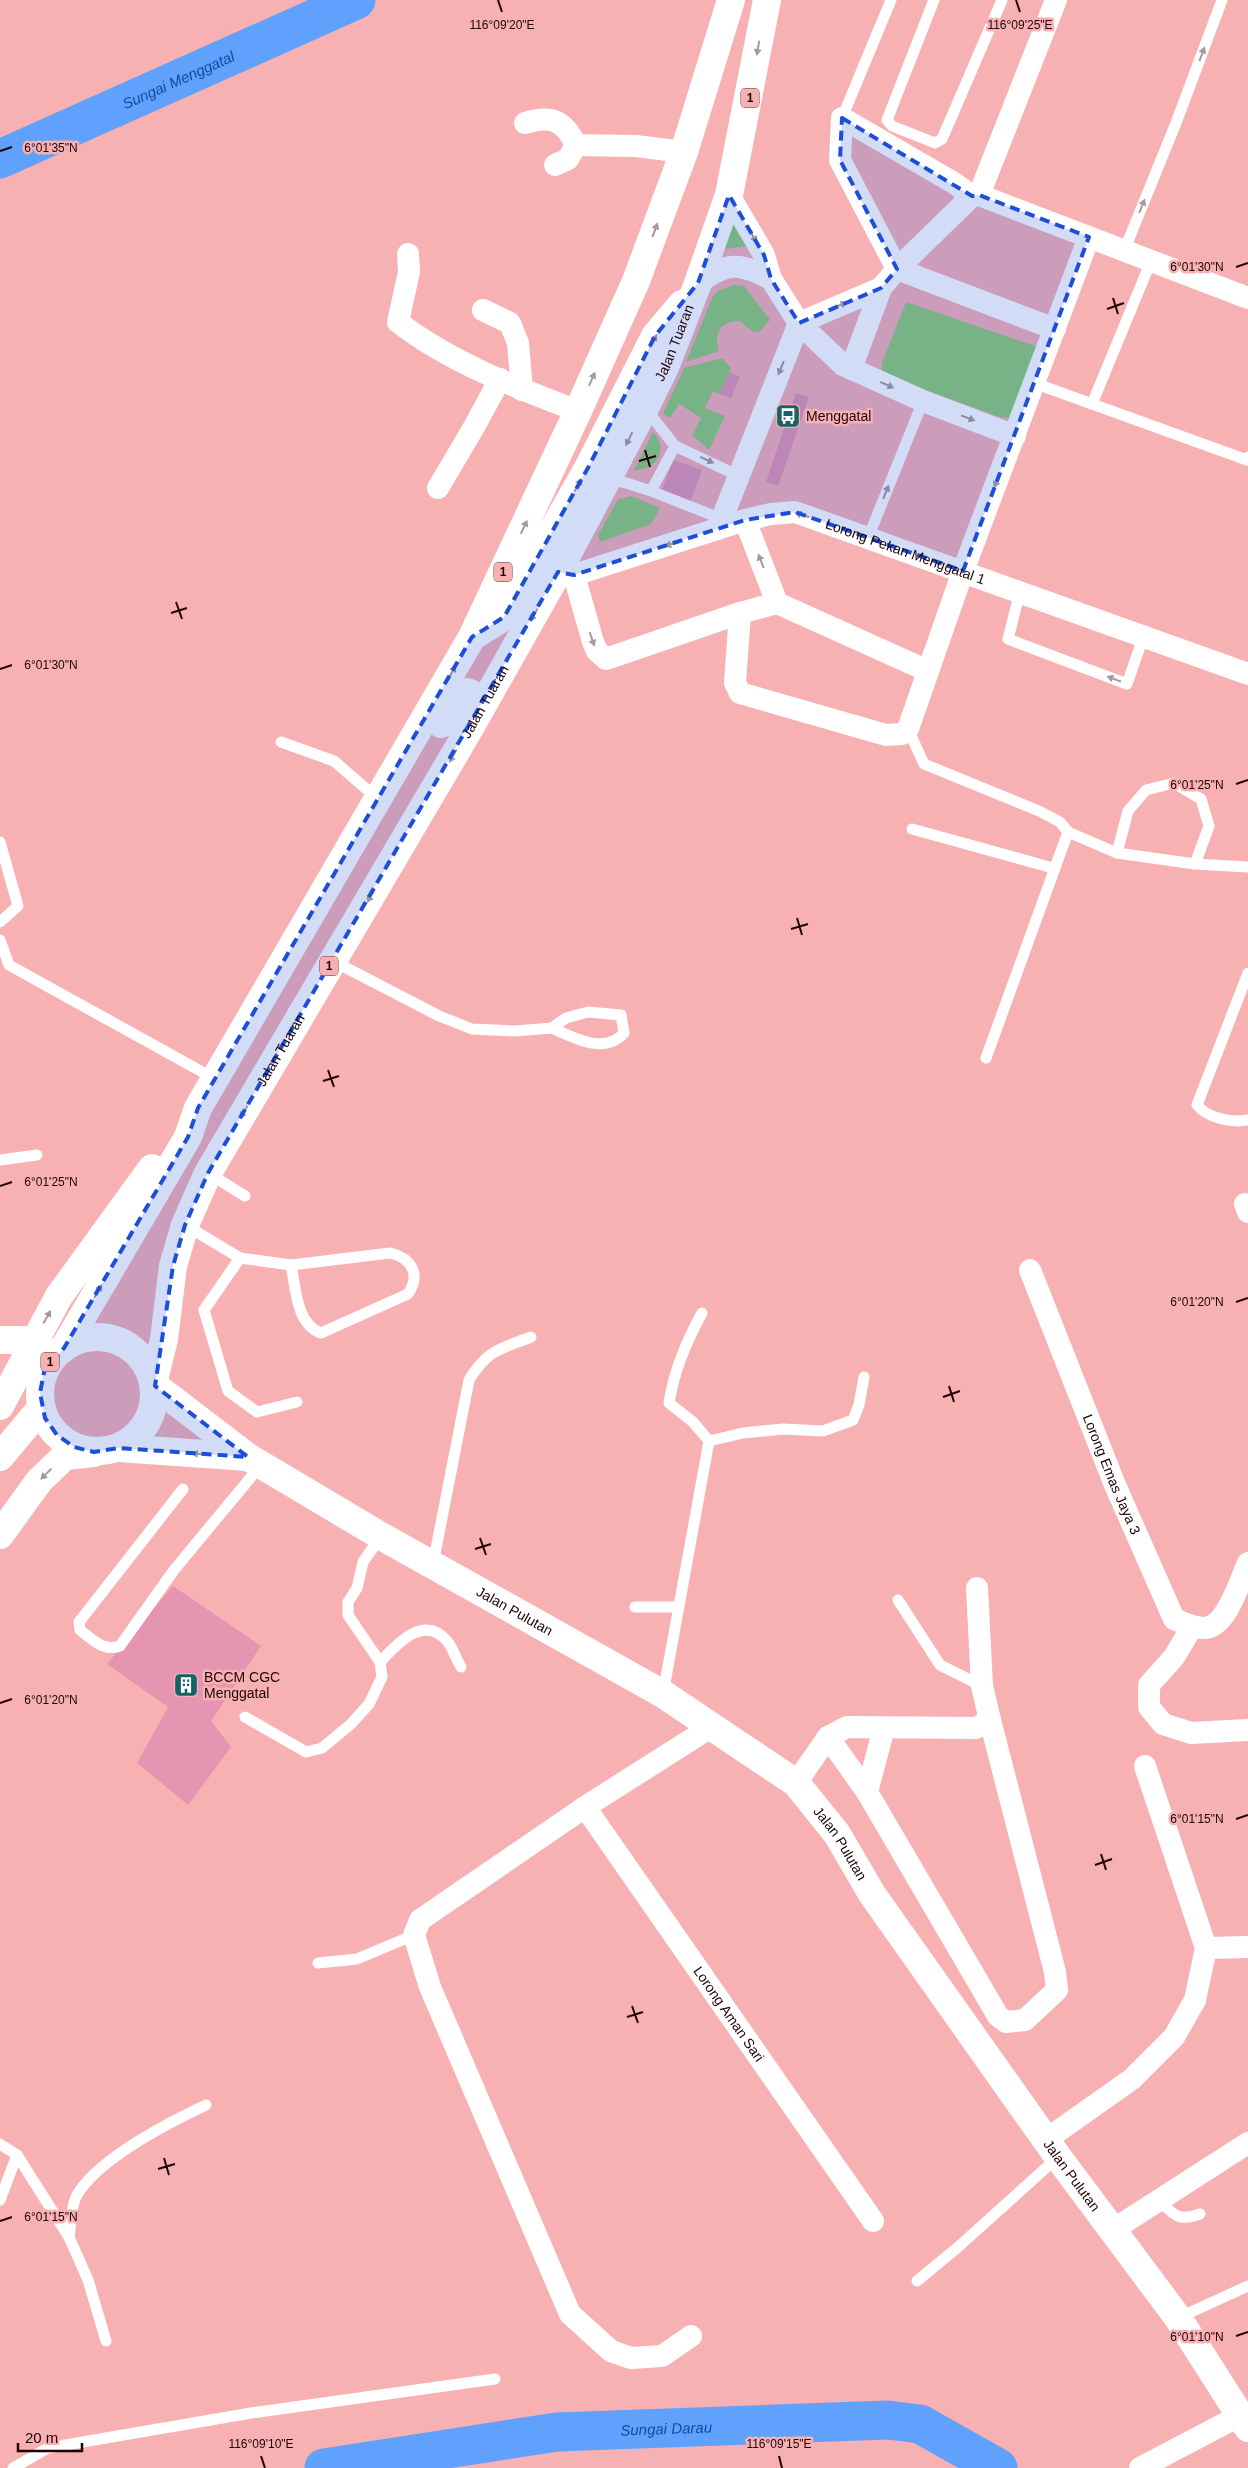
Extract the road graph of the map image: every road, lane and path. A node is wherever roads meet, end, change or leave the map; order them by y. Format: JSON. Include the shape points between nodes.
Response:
{"nodes":[{"id":1,"x":730,"y":0,"type":"edge"},
{"id":2,"x":767,"y":0,"type":"edge"},
{"id":3,"x":891,"y":0,"type":"edge"},
{"id":4,"x":934,"y":0,"type":"edge"},
{"id":5,"x":1002,"y":0,"type":"edge"},
{"id":6,"x":1056,"y":0,"type":"edge"},
{"id":7,"x":1222,"y":0,"type":"edge"},
{"id":8,"x":842,"y":118,"type":"junction"},
{"id":9,"x":525,"y":123,"type":"dead end"},
{"id":10,"x":908,"y":144,"type":"junction"},
{"id":11,"x":576,"y":145,"type":"junction"},
{"id":12,"x":684,"y":152,"type":"junction"},
{"id":13,"x":555,"y":164,"type":"dead end"},
{"id":14,"x":729,"y":195,"type":"junction"},
{"id":15,"x":975,"y":195,"type":"junction"},
{"id":16,"x":1090,"y":237,"type":"junction"},
{"id":17,"x":1124,"y":251,"type":"junction"},
{"id":18,"x":408,"y":254,"type":"dead end"},
{"id":19,"x":1151,"y":261,"type":"junction"},
{"id":20,"x":897,"y":269,"type":"junction"},
{"id":21,"x":771,"y":279,"type":"junction"},
{"id":22,"x":698,"y":283,"type":"junction"},
{"id":23,"x":881,"y":288,"type":"junction"},
{"id":24,"x":1248,"y":298,"type":"edge"},
{"id":25,"x":483,"y":310,"type":"dead end"},
{"id":26,"x":799,"y":323,"type":"junction"},
{"id":27,"x":1055,"y":329,"type":"junction"},
{"id":28,"x":851,"y":369,"type":"junction"},
{"id":29,"x":500,"y":379,"type":"junction"},
{"id":30,"x":1034,"y":383,"type":"junction"},
{"id":31,"x":522,"y":390,"type":"junction"},
{"id":32,"x":923,"y":401,"type":"junction"},
{"id":33,"x":1092,"y":404,"type":"junction"},
{"id":34,"x":645,"y":408,"type":"junction"},
{"id":35,"x":578,"y":411,"type":"junction"},
{"id":36,"x":1015,"y":436,"type":"junction"},
{"id":37,"x":675,"y":446,"type":"junction"},
{"id":38,"x":1248,"y":456,"type":"edge"},
{"id":39,"x":739,"y":476,"type":"junction"},
{"id":40,"x":608,"y":481,"type":"junction"},
{"id":41,"x":438,"y":488,"type":"dead end"},
{"id":42,"x":651,"y":492,"type":"junction"},
{"id":43,"x":745,"y":520,"type":"junction"},
{"id":44,"x":720,"y":524,"type":"junction"},
{"id":45,"x":868,"y":538,"type":"junction"},
{"id":46,"x":964,"y":571,"type":"junction"},
{"id":47,"x":566,"y":574,"type":"junction"},
{"id":48,"x":1020,"y":591,"type":"junction"},
{"id":49,"x":777,"y":602,"type":"junction"},
{"id":50,"x":740,"y":612,"type":"junction"},
{"id":51,"x":1144,"y":635,"type":"junction"},
{"id":52,"x":472,"y":638,"type":"junction"},
{"id":53,"x":928,"y":671,"type":"junction"},
{"id":54,"x":1248,"y":674,"type":"edge"},
{"id":55,"x":470,"y":728,"type":"junction"},
{"id":56,"x":908,"y":729,"type":"junction"},
{"id":57,"x":281,"y":742,"type":"dead end"},
{"id":58,"x":378,"y":799,"type":"junction"},
{"id":59,"x":912,"y":829,"type":"dead end"},
{"id":60,"x":1068,"y":832,"type":"junction"},
{"id":61,"x":0,"y":842,"type":"edge"},
{"id":62,"x":1117,"y":853,"type":"junction"},
{"id":63,"x":1195,"y":864,"type":"junction"},
{"id":64,"x":1248,"y":867,"type":"edge"},
{"id":65,"x":1053,"y":868,"type":"junction"},
{"id":66,"x":0,"y":922,"type":"edge"},
{"id":67,"x":0,"y":940,"type":"edge"},
{"id":68,"x":333,"y":961,"type":"junction"},
{"id":69,"x":1248,"y":973,"type":"edge"},
{"id":70,"x":552,"y":1028,"type":"junction"},
{"id":71,"x":986,"y":1058,"type":"dead end"},
{"id":72,"x":215,"y":1079,"type":"junction"},
{"id":73,"x":198,"y":1108,"type":"junction"},
{"id":74,"x":1248,"y":1120,"type":"edge"},
{"id":75,"x":37,"y":1155,"type":"dead end"},
{"id":76,"x":0,"y":1160,"type":"edge"},
{"id":77,"x":208,"y":1173,"type":"junction"},
{"id":78,"x":245,"y":1196,"type":"dead end"},
{"id":79,"x":185,"y":1225,"type":"junction"},
{"id":80,"x":240,"y":1258,"type":"junction"},
{"id":81,"x":291,"y":1266,"type":"junction"},
{"id":82,"x":1030,"y":1270,"type":"dead end"},
{"id":83,"x":702,"y":1313,"type":"dead end"},
{"id":84,"x":531,"y":1337,"type":"dead end"},
{"id":85,"x":0,"y":1340,"type":"edge"},
{"id":86,"x":35,"y":1340,"type":"junction"},
{"id":87,"x":64,"y":1348,"type":"junction"},
{"id":88,"x":864,"y":1376,"type":"dead end"},
{"id":89,"x":154,"y":1383,"type":"junction"},
{"id":90,"x":2,"y":1392,"type":"edge"},
{"id":91,"x":297,"y":1402,"type":"dead end"},
{"id":92,"x":41,"y":1408,"type":"junction"},
{"id":93,"x":709,"y":1441,"type":"junction"},
{"id":94,"x":112,"y":1450,"type":"junction"},
{"id":95,"x":0,"y":1457,"type":"edge"},
{"id":96,"x":255,"y":1461,"type":"junction"},
{"id":97,"x":183,"y":1489,"type":"dead end"},
{"id":98,"x":0,"y":1535,"type":"edge"},
{"id":99,"x":381,"y":1536,"type":"junction"},
{"id":100,"x":433,"y":1564,"type":"junction"},
{"id":101,"x":1245,"y":1576,"type":"edge"},
{"id":102,"x":977,"y":1588,"type":"dead end"},
{"id":103,"x":898,"y":1600,"type":"dead end"},
{"id":104,"x":636,"y":1607,"type":"dead end"},
{"id":105,"x":678,"y":1608,"type":"junction"},
{"id":106,"x":1192,"y":1627,"type":"junction"},
{"id":107,"x":380,"y":1662,"type":"junction"},
{"id":108,"x":461,"y":1667,"type":"dead end"},
{"id":109,"x":982,"y":1686,"type":"junction"},
{"id":110,"x":663,"y":1694,"type":"junction"},
{"id":111,"x":245,"y":1717,"type":"dead end"},
{"id":112,"x":990,"y":1720,"type":"junction"},
{"id":113,"x":710,"y":1726,"type":"junction"},
{"id":114,"x":884,"y":1728,"type":"junction"},
{"id":115,"x":1248,"y":1730,"type":"edge"},
{"id":116,"x":828,"y":1737,"type":"junction"},
{"id":117,"x":1145,"y":1766,"type":"dead end"},
{"id":118,"x":796,"y":1783,"type":"junction"},
{"id":119,"x":868,"y":1792,"type":"junction"},
{"id":120,"x":585,"y":1807,"type":"junction"},
{"id":121,"x":414,"y":1935,"type":"junction"},
{"id":122,"x":1248,"y":1946,"type":"edge"},
{"id":123,"x":1206,"y":1948,"type":"junction"},
{"id":124,"x":318,"y":1963,"type":"dead end"},
{"id":125,"x":206,"y":2105,"type":"dead end"},
{"id":126,"x":0,"y":2144,"type":"edge"},
{"id":127,"x":1248,"y":2144,"type":"edge"},
{"id":128,"x":1052,"y":2148,"type":"junction"},
{"id":129,"x":17,"y":2155,"type":"junction"},
{"id":130,"x":0,"y":2200,"type":"edge"},
{"id":131,"x":1159,"y":2200,"type":"junction"},
{"id":132,"x":1200,"y":2214,"type":"dead end"},
{"id":133,"x":873,"y":2221,"type":"dead end"},
{"id":134,"x":1111,"y":2232,"type":"junction"},
{"id":135,"x":69,"y":2237,"type":"junction"},
{"id":136,"x":917,"y":2280,"type":"dead end"},
{"id":137,"x":1248,"y":2286,"type":"edge"},
{"id":138,"x":1178,"y":2318,"type":"junction"},
{"id":139,"x":691,"y":2336,"type":"dead end"},
{"id":140,"x":106,"y":2341,"type":"dead end"},
{"id":141,"x":495,"y":2379,"type":"dead end"},
{"id":142,"x":1244,"y":2422,"type":"edge"},
{"id":143,"x":13,"y":2468,"type":"edge"},
{"id":144,"x":1140,"y":2468,"type":"edge"}],
"edges":[{"from":1,"to":12,"type":"main road","number":"1"},
{"from":2,"to":14,"type":"main road","name":"Jalan Tuaran","number":"1","one_way":true},
{"from":3,"to":8,"type":"lane"},
{"from":4,"to":10,"type":"lane","via":[[887,120]]},
{"from":5,"to":10,"type":"lane","via":[[942,139],[935,143]]},
{"from":6,"to":15,"type":"street"},
{"from":17,"to":7,"type":"lane","one_way":true},
{"from":8,"to":10,"type":"street"},
{"from":8,"to":20,"type":"street","via":[[840,160]]},
{"from":9,"to":11,"type":"street","via":[[539,119],[558,122],[568,129]]},
{"from":10,"to":15,"type":"street"},
{"from":11,"to":12,"type":"street","via":[[636,146]]},
{"from":11,"to":13,"type":"street","via":[[568,159]]},
{"from":35,"to":12,"type":"main road","number":"1","one_way":true,"via":[[636,281]]},
{"from":14,"to":21,"type":"street","one_way":true,"via":[[764,255]]},
{"from":14,"to":22,"type":"main road","name":"Jalan Tuaran","number":"1"},
{"from":15,"to":16,"type":"street"},
{"from":15,"to":20,"type":"street"},
{"from":16,"to":17,"type":"street"},
{"from":16,"to":27,"type":"street"},
{"from":17,"to":19,"type":"street"},
{"from":18,"to":29,"type":"street","via":[[409,272],[398,322],[420,339]]},
{"from":19,"to":24,"type":"street"},
{"from":19,"to":33,"type":"lane"},
{"from":20,"to":23,"type":"street"},
{"from":20,"to":27,"type":"street"},
{"from":21,"to":22,"type":"street","via":[[749,267],[720,268]]},
{"from":21,"to":26,"type":"street"},
{"from":22,"to":34,"type":"main road","name":"Jalan Tuaran","number":"1"},
{"from":52,"to":22,"type":"main road","one_way":true,"via":[[504,617],[584,474],[655,336]]},
{"from":26,"to":23,"type":"street","one_way":true},
{"from":23,"to":28,"type":"street"},
{"from":25,"to":31,"type":"street","via":[[510,323],[518,343]]},
{"from":26,"to":28,"type":"street"},
{"from":26,"to":39,"type":"street","one_way":true},
{"from":27,"to":30,"type":"street"},
{"from":28,"to":32,"type":"street","one_way":true},
{"from":29,"to":31,"type":"street"},
{"from":29,"to":41,"type":"street"},
{"from":30,"to":33,"type":"lane"},
{"from":30,"to":36,"type":"street"},
{"from":31,"to":35,"type":"street"},
{"from":32,"to":36,"type":"street","one_way":true},
{"from":45,"to":32,"type":"lane","one_way":true},
{"from":33,"to":38,"type":"lane","via":[[1247,460]]},
{"from":34,"to":37,"type":"lane"},
{"from":34,"to":40,"type":"main road","name":"Jalan Tuaran","number":"1","one_way":true},
{"from":52,"to":35,"type":"main road","number":"1","one_way":true},
{"from":36,"to":46,"type":"street","one_way":true},
{"from":37,"to":39,"type":"lane","one_way":true},
{"from":37,"to":42,"type":"lane"},
{"from":39,"to":44,"type":"street"},
{"from":40,"to":42,"type":"lane","via":[[623,482]]},
{"from":40,"to":47,"type":"main road","name":"Jalan Tuaran","number":"1"},
{"from":42,"to":44,"type":"lane"},
{"from":43,"to":44,"type":"street","name":"Lorong Pekan Menggatal 1"},
{"from":45,"to":43,"type":"street","name":"Lorong Pekan Menggatal 1","one_way":true,"via":[[795,512]]},
{"from":49,"to":43,"type":"street","one_way":true},
{"from":44,"to":47,"type":"street","name":"Lorong Pekan Menggatal 1","one_way":true},
{"from":45,"to":46,"type":"street","name":"Lorong Pekan Menggatal 1"},
{"from":46,"to":48,"type":"street","name":"Lorong Pekan Menggatal 1"},
{"from":46,"to":53,"type":"street"},
{"from":47,"to":50,"type":"street","one_way":true,"via":[[597,651],[606,658]]},
{"from":47,"to":55,"type":"main road","name":"Jalan Tuaran","number":"1","one_way":true},
{"from":48,"to":51,"type":"street","name":"Lorong Pekan Menggatal 1"},
{"from":51,"to":48,"type":"lane","one_way":true,"via":[[1127,684],[1008,639]]},
{"from":49,"to":50,"type":"street"},
{"from":49,"to":53,"type":"street"},
{"from":50,"to":56,"type":"street","via":[[735,683],[740,693],[886,735],[902,734]]},
{"from":51,"to":54,"type":"street","name":"Lorong Pekan Menggatal 1"},
{"from":58,"to":52,"type":"main road","number":"1","one_way":true},
{"from":53,"to":56,"type":"street"},
{"from":55,"to":68,"type":"main road","name":"Jalan Tuaran","number":"1","one_way":true},
{"from":55,"to":72,"type":"main road","via":[[477,702],[467,692],[458,696],[241,1069]]},
{"from":56,"to":60,"type":"lane","via":[[924,764],[1039,811],[1060,822]]},
{"from":57,"to":58,"type":"lane","via":[[334,761]]},
{"from":58,"to":72,"type":"main road","number":"1"},
{"from":59,"to":65,"type":"lane"},
{"from":60,"to":62,"type":"lane"},
{"from":60,"to":65,"type":"lane"},
{"from":61,"to":66,"type":"lane","via":[[18,906]]},
{"from":62,"to":63,"type":"lane"},
{"from":62,"to":63,"type":"lane","via":[[1128,811],[1146,790],[1174,783],[1201,799],[1208,826]]},
{"from":63,"to":64,"type":"lane"},
{"from":65,"to":71,"type":"lane"},
{"from":67,"to":72,"type":"lane","via":[[9,965]]},
{"from":68,"to":70,"type":"lane","via":[[439,1016],[472,1029],[516,1031]]},
{"from":68,"to":77,"type":"main road","name":"Jalan Tuaran","number":"1","one_way":true},
{"from":69,"to":74,"type":"lane","via":[[1197,1105],[1203,1113],[1238,1122]]},
{"from":70,"to":70,"type":"lane","via":[[566,1018],[588,1012],[609,1012],[621,1015],[624,1033],[618,1040],[603,1044],[582,1042]]},
{"from":72,"to":73,"type":"main road","number":"1"},
{"from":86,"to":73,"type":"main road","one_way":true,"via":[[59,1296]]},
{"from":87,"to":73,"type":"main road","number":"1","one_way":true,"via":[[188,1137]]},
{"from":75,"to":76,"type":"lane"},
{"from":77,"to":78,"type":"lane"},
{"from":77,"to":79,"type":"main road","name":"Jalan Tuaran","number":"1"},
{"from":79,"to":80,"type":"lane"},
{"from":79,"to":89,"type":"main road","name":"Jalan Tuaran","number":"1","via":[[173,1266],[164,1339]]},
{"from":80,"to":81,"type":"lane"},
{"from":80,"to":91,"type":"lane","via":[[204,1310],[228,1391],[257,1412]]},
{"from":81,"to":81,"type":"lane","via":[[390,1253],[408,1259],[414,1282],[408,1294],[321,1333],[309,1328],[302,1317]]},
{"from":82,"to":106,"type":"street","name":"Lorong Emas Jaya 3","via":[[1115,1485],[1174,1619]]},
{"from":83,"to":93,"type":"lane","via":[[673,1376],[669,1403],[693,1422]]},
{"from":84,"to":100,"type":"lane","via":[[481,1361],[469,1380]]},
{"from":85,"to":86,"type":"main road"},
{"from":86,"to":90,"type":"main road"},
{"from":87,"to":89,"type":"main road","number":"1","via":[[90,1337],[118,1340],[140,1356],[149,1367]]},
{"from":87,"to":92,"type":"main road","number":"1","via":[[44,1372]]},
{"from":88,"to":93,"type":"lane","via":[[853,1420],[823,1431],[782,1429]]},
{"from":89,"to":94,"type":"main road","number":"1","via":[[155,1399],[147,1423],[135,1438]]},
{"from":89,"to":96,"type":"main road","name":"Jalan Pulutan"},
{"from":92,"to":94,"type":"main road","via":[[50,1427],[65,1442],[84,1450]]},
{"from":92,"to":95,"type":"main road"},
{"from":93,"to":105,"type":"lane"},
{"from":96,"to":94,"type":"main road","name":"Jalan Pulutan","one_way":true},
{"from":94,"to":98,"type":"main road","number":"1","one_way":true,"via":[[65,1456],[39,1481]]},
{"from":96,"to":97,"type":"lane","via":[[120,1646],[104,1647],[80,1630],[79,1622]]},
{"from":96,"to":99,"type":"main road","name":"Jalan Pulutan"},
{"from":99,"to":100,"type":"main road","name":"Jalan Pulutan"},
{"from":99,"to":107,"type":"lane","via":[[363,1562],[357,1588],[348,1602],[348,1615]]},
{"from":100,"to":110,"type":"main road","name":"Jalan Pulutan"},
{"from":101,"to":106,"type":"street","via":[[1218,1623],[1206,1628]]},
{"from":102,"to":109,"type":"street"},
{"from":103,"to":109,"type":"lane","via":[[940,1665]]},
{"from":104,"to":105,"type":"lane"},
{"from":105,"to":110,"type":"lane"},
{"from":106,"to":115,"type":"street","via":[[1174,1656],[1149,1685],[1149,1707],[1163,1724],[1191,1733]]},
{"from":107,"to":108,"type":"lane","via":[[410,1634],[423,1631],[436,1632],[448,1642]]},
{"from":107,"to":111,"type":"lane","via":[[382,1677],[369,1704],[322,1748],[306,1752]]},
{"from":109,"to":112,"type":"street"},
{"from":110,"to":113,"type":"main road","name":"Jalan Pulutan"},
{"from":112,"to":114,"type":"street","via":[[976,1728]]},
{"from":112,"to":119,"type":"street","via":[[1055,1972],[1057,1990],[1025,2020],[1006,2022],[998,2016]]},
{"from":113,"to":118,"type":"main road","name":"Jalan Pulutan"},
{"from":113,"to":120,"type":"street"},
{"from":114,"to":116,"type":"street","via":[[848,1727]]},
{"from":114,"to":119,"type":"street"},
{"from":116,"to":118,"type":"street"},
{"from":116,"to":119,"type":"street"},
{"from":117,"to":123,"type":"street"},
{"from":118,"to":128,"type":"main road","name":"Jalan Pulutan","via":[[837,1834],[872,1894]]},
{"from":120,"to":121,"type":"street","via":[[420,1920]]},
{"from":120,"to":133,"type":"street","name":"Lorong Aman Sari"},
{"from":121,"to":124,"type":"lane","via":[[357,1960]]},
{"from":121,"to":139,"type":"street","via":[[430,1988],[570,2314],[611,2351],[631,2358],[662,2356]]},
{"from":122,"to":123,"type":"street"},
{"from":123,"to":128,"type":"street","via":[[1195,2000],[1174,2037],[1132,2079]]},
{"from":125,"to":135,"type":"lane","via":[[163,2125],[99,2170],[76,2196]]},
{"from":126,"to":129,"type":"lane"},
{"from":127,"to":131,"type":"street"},
{"from":128,"to":134,"type":"main road","name":"Jalan Pulutan"},
{"from":128,"to":136,"type":"lane","via":[[957,2248]]},
{"from":129,"to":130,"type":"lane"},
{"from":129,"to":135,"type":"lane"},
{"from":131,"to":132,"type":"lane","via":[[1175,2216],[1188,2219]]},
{"from":131,"to":134,"type":"street"},
{"from":134,"to":138,"type":"main road","name":"Jalan Pulutan"},
{"from":135,"to":140,"type":"lane","via":[[88,2280]]},
{"from":137,"to":138,"type":"lane"},
{"from":138,"to":142,"type":"main road","name":"Jalan Pulutan"},
{"from":141,"to":143,"type":"lane","via":[[251,2414],[48,2448]]},
{"from":142,"to":144,"type":"street"}]}
